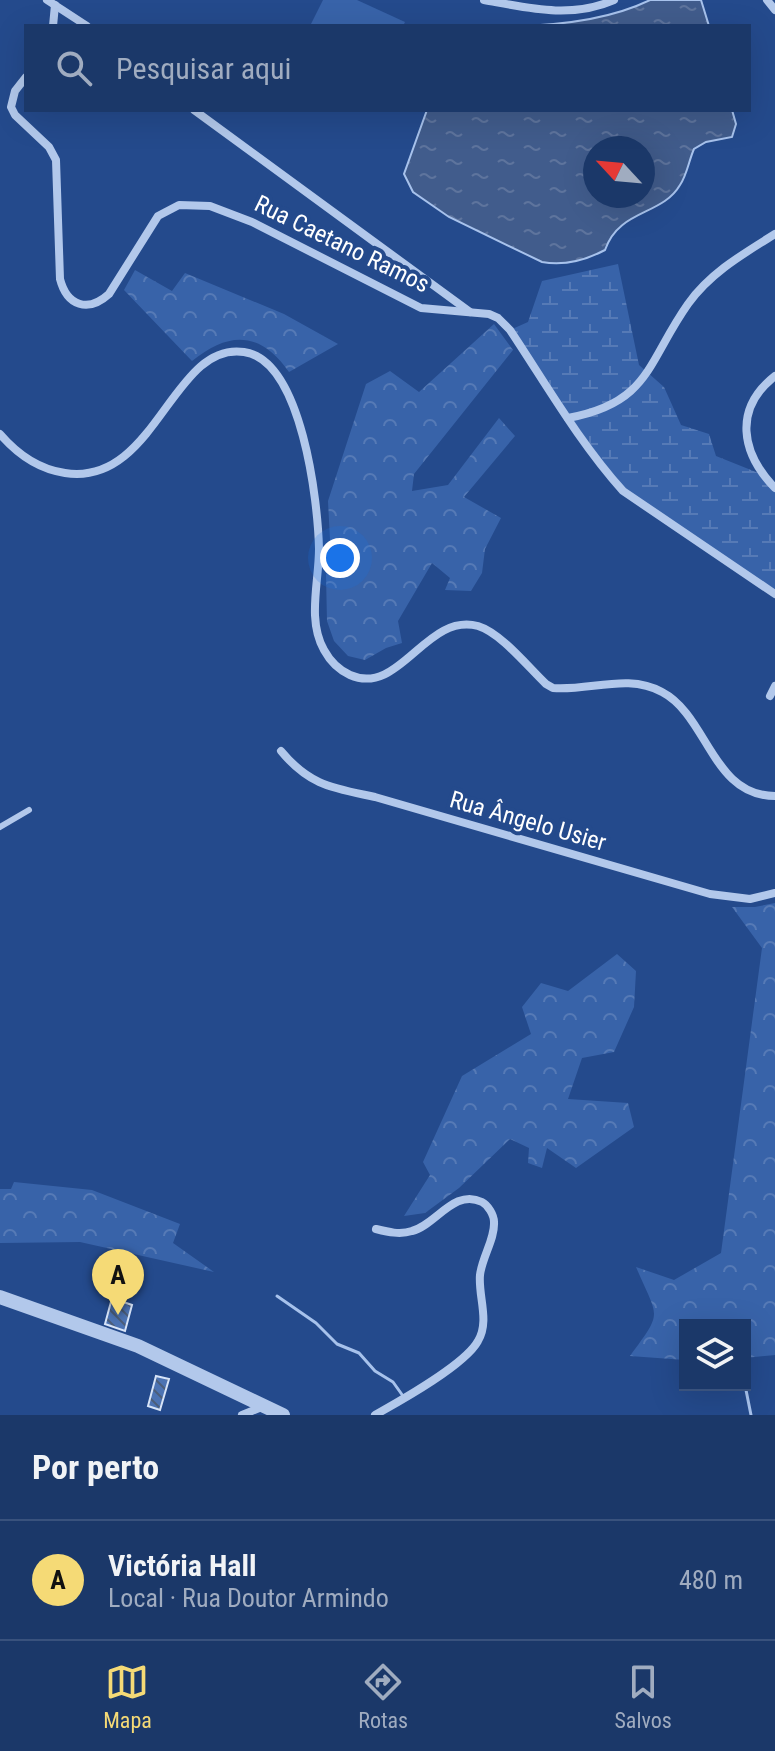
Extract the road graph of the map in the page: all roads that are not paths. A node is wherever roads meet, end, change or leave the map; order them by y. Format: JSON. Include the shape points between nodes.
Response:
{"nodes":[{"id":1,"x":484,"y":0,"type":"edge"},
{"id":2,"x":614,"y":0,"type":"edge"},
{"id":3,"x":767,"y":0,"type":"edge"},
{"id":4,"x":51,"y":2,"type":"edge"},
{"id":5,"x":775,"y":10,"type":"edge"},
{"id":6,"x":53,"y":24,"type":"edge"},
{"id":7,"x":84,"y":24,"type":"edge"},
{"id":8,"x":24,"y":80,"type":"edge"},
{"id":9,"x":197,"y":112,"type":"edge"},
{"id":10,"x":775,"y":234,"type":"edge"},
{"id":11,"x":470,"y":312,"type":"junction"},
{"id":12,"x":775,"y":376,"type":"edge"},
{"id":13,"x":568,"y":418,"type":"junction"},
{"id":14,"x":0,"y":434,"type":"edge"},
{"id":15,"x":775,"y":488,"type":"edge"},
{"id":16,"x":775,"y":594,"type":"edge"},
{"id":17,"x":775,"y":686,"type":"edge"},
{"id":18,"x":770,"y":696,"type":"dead end"},
{"id":19,"x":281,"y":751,"type":"dead end"},
{"id":20,"x":775,"y":796,"type":"edge"},
{"id":21,"x":29,"y":810,"type":"dead end"},
{"id":22,"x":0,"y":827,"type":"edge"},
{"id":23,"x":775,"y":893,"type":"edge"},
{"id":24,"x":376,"y":1229,"type":"dead end"},
{"id":25,"x":0,"y":1297,"type":"edge"},
{"id":26,"x":264,"y":1405,"type":"junction"},
{"id":27,"x":242,"y":1415,"type":"edge"},
{"id":28,"x":283,"y":1415,"type":"edge"},
{"id":29,"x":375,"y":1415,"type":"edge"}],
"edges":[{"from":1,"to":2,"type":"street","via":[[567,11]]},
{"from":3,"to":5,"type":"street"},
{"from":4,"to":6,"type":"street"},
{"from":4,"to":7,"type":"street"},
{"from":8,"to":11,"type":"street","name":"Rua Caetano Ramos","via":[[11,107],[56,160],[60,279],[70,300],[100,302],[158,216],[193,204],[252,222],[421,308]]},
{"from":9,"to":11,"type":"street"},
{"from":10,"to":13,"type":"street","via":[[710,279],[633,390],[590,414]]},
{"from":11,"to":13,"type":"street","name":"Rua Caetano Ramos","via":[[504,322]]},
{"from":12,"to":15,"type":"street","via":[[757,395],[746,430],[751,458]]},
{"from":13,"to":16,"type":"street","name":"Rua Caetano Ramos","via":[[623,491]]},
{"from":14,"to":20,"type":"street","via":[[40,467],[72,474],[103,469],[132,450],[213,355],[257,355],[278,374],[298,418],[317,516],[317,635],[335,666],[360,678],[382,675],[445,629],[479,626],[553,688],[628,682],[664,693],[681,707],[733,779]]},
{"from":17,"to":18,"type":"street"},
{"from":19,"to":23,"type":"street","name":"Rua Ângelo Usier","via":[[307,777],[324,785],[710,894],[750,899]]},
{"from":21,"to":22,"type":"lane"},
{"from":24,"to":29,"type":"street","via":[[413,1231],[467,1199],[482,1202],[494,1223],[479,1279],[479,1341],[415,1393]]},
{"from":25,"to":26,"type":"street","via":[[138,1346]]},
{"from":26,"to":27,"type":"street"},
{"from":26,"to":28,"type":"street"}]}
